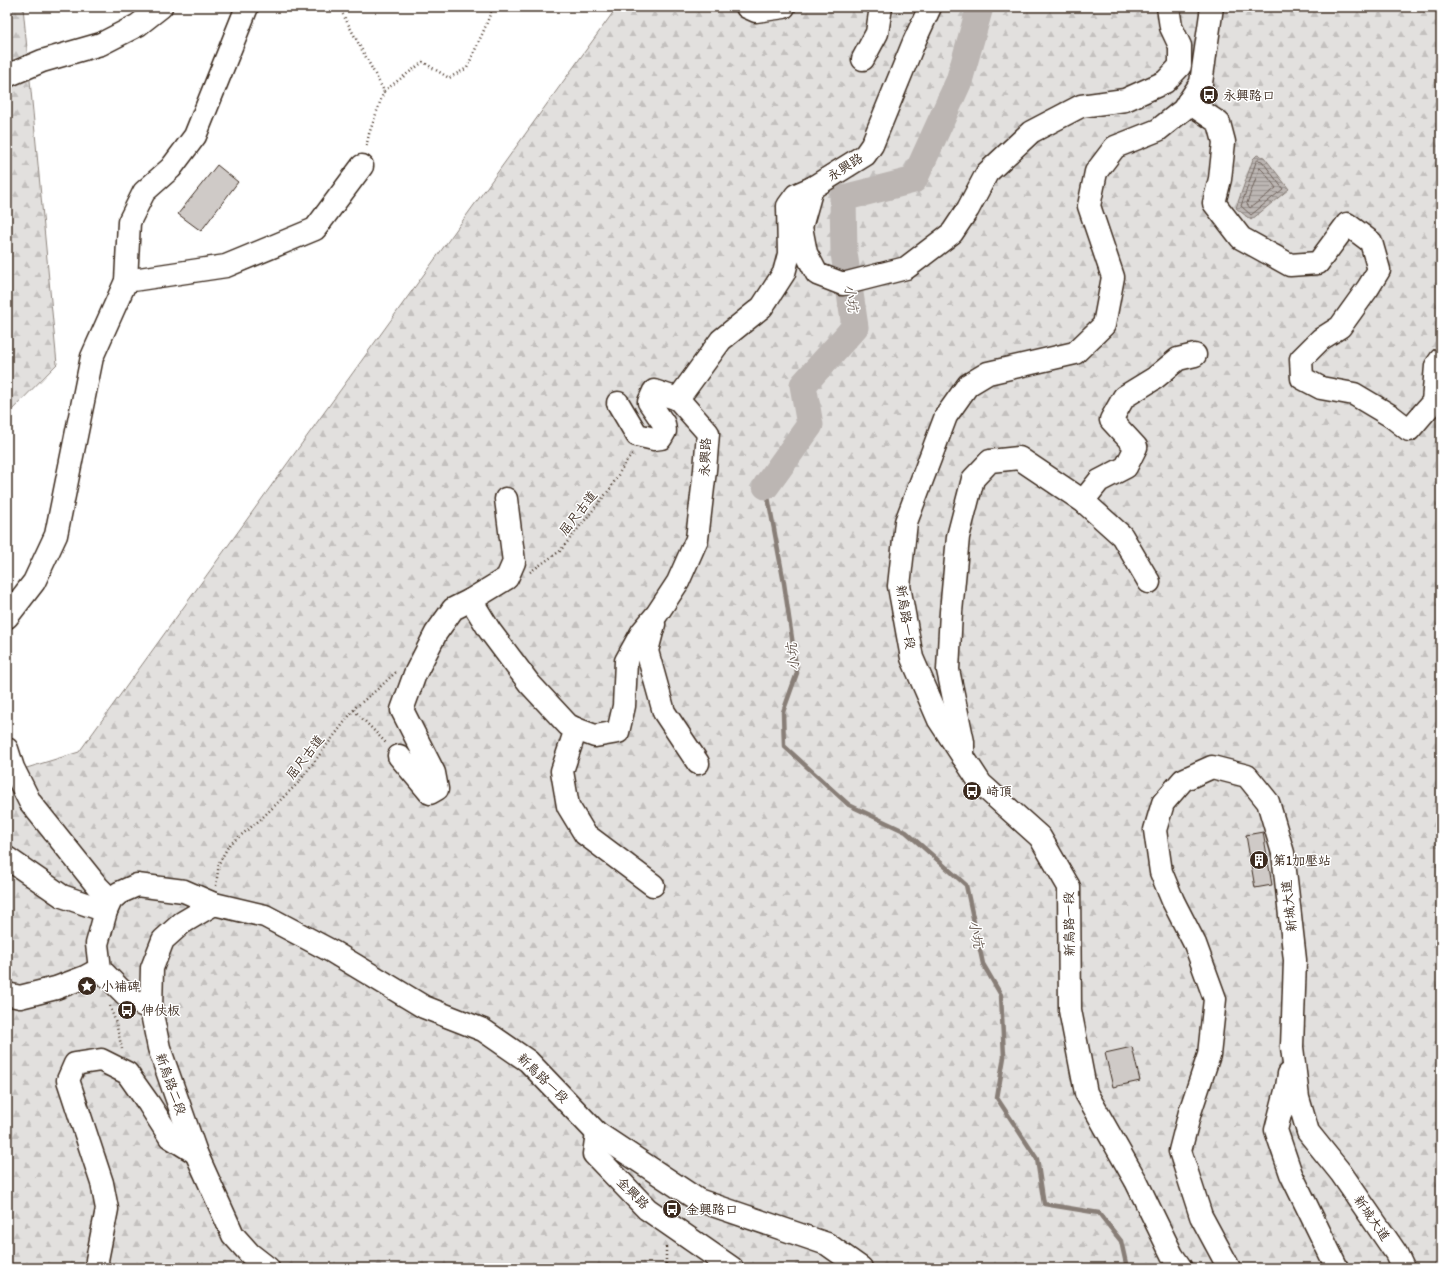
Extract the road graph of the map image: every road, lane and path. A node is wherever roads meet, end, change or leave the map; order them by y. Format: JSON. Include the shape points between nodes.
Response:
{"nodes":[{"id":1,"x":161,"y":7,"type":"edge"},
{"id":2,"x":247,"y":7,"type":"edge"},
{"id":3,"x":339,"y":7,"type":"edge"},
{"id":4,"x":493,"y":7,"type":"edge"},
{"id":5,"x":747,"y":7,"type":"edge"},
{"id":6,"x":784,"y":7,"type":"edge"},
{"id":7,"x":881,"y":7,"type":"edge"},
{"id":8,"x":917,"y":7,"type":"edge"},
{"id":9,"x":930,"y":7,"type":"edge"},
{"id":10,"x":1168,"y":7,"type":"edge"},
{"id":11,"x":1212,"y":7,"type":"edge"},
{"id":12,"x":914,"y":42,"type":"junction"},
{"id":13,"x":863,"y":59,"type":"dead end"},
{"id":14,"x":7,"y":76,"type":"edge"},
{"id":15,"x":384,"y":91,"type":"junction"},
{"id":16,"x":1188,"y":102,"type":"junction"},
{"id":17,"x":362,"y":166,"type":"joint"},
{"id":18,"x":812,"y":188,"type":"junction"},
{"id":19,"x":126,"y":281,"type":"junction"},
{"id":20,"x":1194,"y":356,"type":"dead end"},
{"id":21,"x":1441,"y":359,"type":"edge"},
{"id":22,"x":678,"y":398,"type":"junction"},
{"id":23,"x":618,"y":403,"type":"dead end"},
{"id":24,"x":647,"y":437,"type":"junction"},
{"id":25,"x":506,"y":499,"type":"dead end"},
{"id":26,"x":1083,"y":501,"type":"junction"},
{"id":27,"x":507,"y":578,"type":"junction"},
{"id":28,"x":1149,"y":582,"type":"dead end"},
{"id":29,"x":472,"y":600,"type":"junction"},
{"id":30,"x":657,"y":614,"type":"junction"},
{"id":31,"x":7,"y":617,"type":"edge"},
{"id":32,"x":396,"y":671,"type":"dead end"},
{"id":33,"x":354,"y":710,"type":"junction"},
{"id":34,"x":576,"y":730,"type":"junction"},
{"id":35,"x":7,"y":749,"type":"edge"},
{"id":36,"x":399,"y":756,"type":"joint"},
{"id":37,"x":964,"y":757,"type":"junction"},
{"id":38,"x":698,"y":763,"type":"dead end"},
{"id":39,"x":7,"y":858,"type":"edge"},
{"id":40,"x":653,"y":885,"type":"dead end"},
{"id":41,"x":214,"y":904,"type":"junction"},
{"id":42,"x":109,"y":906,"type":"junction"},
{"id":43,"x":100,"y":969,"type":"junction"},
{"id":44,"x":7,"y":994,"type":"edge"},
{"id":45,"x":108,"y":1002,"type":"dead end"},
{"id":46,"x":151,"y":1009,"type":"junction"},
{"id":47,"x":1292,"y":1047,"type":"junction"},
{"id":48,"x":126,"y":1073,"type":"junction"},
{"id":49,"x":597,"y":1133,"type":"junction"},
{"id":50,"x":196,"y":1153,"type":"junction"},
{"id":51,"x":98,"y":1268,"type":"edge"},
{"id":52,"x":268,"y":1268,"type":"edge"},
{"id":53,"x":732,"y":1268,"type":"edge"},
{"id":54,"x":861,"y":1268,"type":"edge"},
{"id":55,"x":1181,"y":1268,"type":"edge"},
{"id":56,"x":1229,"y":1268,"type":"edge"},
{"id":57,"x":1337,"y":1268,"type":"edge"},
{"id":58,"x":1403,"y":1268,"type":"edge"}],
"edges":[{"from":1,"to":14,"type":"street","via":[[138,25],[101,44],[42,61]]},
{"from":2,"to":19,"type":"street","via":[[195,136],[171,168],[144,192],[129,222]]},
{"from":3,"to":15,"type":"path"},
{"from":4,"to":15,"type":"path","via":[[467,68],[449,78],[423,62]]},
{"from":5,"to":6,"type":"street","via":[[756,11]]},
{"from":7,"to":13,"type":"street","via":[[877,32]]},
{"from":8,"to":12,"type":"street","via":[[910,24]]},
{"from":9,"to":12,"type":"street","name":"永興路"},
{"from":10,"to":18,"type":"street","via":[[1171,27],[1180,46],[1180,66],[1165,82],[1125,100],[1081,106],[1031,132],[987,173],[952,233],[906,268],[843,284],[817,274],[806,253],[801,227]]},
{"from":11,"to":16,"type":"street","name":"新烏路一段","via":[[1201,83]]},
{"from":12,"to":18,"type":"street","name":"永興路","via":[[872,145],[865,155]]},
{"from":15,"to":17,"type":"path","via":[[369,134]]},
{"from":16,"to":21,"type":"street","via":[[1219,123],[1224,142],[1220,179],[1214,203],[1241,238],[1290,265],[1318,262],[1347,224],[1371,242],[1379,270],[1340,327],[1321,339],[1302,359],[1302,378],[1321,388],[1354,394],[1409,430],[1433,402],[1436,366]]},
{"from":16,"to":37,"type":"street","name":"新烏路一段","via":[[1183,110],[1158,130],[1115,148],[1096,172],[1089,206],[1113,277],[1104,324],[1075,353],[988,373],[968,385],[946,416],[906,522],[899,586],[912,658],[939,720]]},
{"from":17,"to":19,"type":"street","via":[[315,229],[226,266]]},
{"from":18,"to":22,"type":"street","name":"永興路","via":[[796,195],[788,206],[789,254],[784,272],[762,307],[721,340]]},
{"from":19,"to":31,"type":"street","via":[[92,357],[56,535],[34,582]]},
{"from":20,"to":26,"type":"street","via":[[1178,360],[1124,397],[1111,420],[1136,447],[1126,467],[1099,481]]},
{"from":22,"to":24,"type":"street","via":[[654,391],[649,402],[664,424],[665,431],[661,438]]},
{"from":22,"to":30,"type":"street","name":"永興路","via":[[708,433],[705,470],[697,539],[678,582]]},
{"from":23,"to":24,"type":"street","via":[[637,435]]},
{"from":24,"to":27,"type":"path","name":"屈尺古道","via":[[625,463],[610,489],[560,551],[532,571]]},
{"from":25,"to":27,"type":"street","via":[[514,562]]},
{"from":26,"to":28,"type":"street","via":[[1122,536]]},
{"from":26,"to":37,"type":"street","via":[[1019,458],[990,461],[973,479],[958,537],[948,670]]},
{"from":27,"to":29,"type":"street"},
{"from":29,"to":34,"type":"street","name":"永興路","via":[[490,631],[529,683],[568,725]]},
{"from":29,"to":36,"type":"street","via":[[452,609],[436,633],[415,674],[402,710],[434,773],[437,789],[430,793]]},
{"from":30,"to":34,"type":"street","name":"永興路","via":[[642,632],[626,661],[624,706],[618,732],[595,736]]},
{"from":30,"to":38,"type":"street","via":[[647,651],[664,712]]},
{"from":32,"to":33,"type":"path","name":"屈尺古道"},
{"from":33,"to":36,"type":"path"},
{"from":33,"to":41,"type":"path","name":"屈尺古道","via":[[298,783],[261,819],[229,845],[219,863]]},
{"from":34,"to":40,"type":"street","via":[[562,771],[568,806],[584,834]]},
{"from":35,"to":42,"type":"street","via":[[13,768],[30,802],[98,887]]},
{"from":37,"to":55,"type":"street","name":"新烏路一段","via":[[981,784],[1040,837],[1069,887],[1070,1010],[1086,1093]]},
{"from":39,"to":42,"type":"street","via":[[62,896]]},
{"from":41,"to":42,"type":"street","name":"新烏路一段","via":[[184,891],[137,885],[119,893]]},
{"from":41,"to":46,"type":"street","name":"新烏路二段","via":[[182,923],[163,940],[152,968]]},
{"from":41,"to":49,"type":"street","name":"新烏路一段","via":[[265,916],[332,952],[424,1007],[483,1030],[528,1061]]},
{"from":42,"to":43,"type":"street","via":[[97,944]]},
{"from":43,"to":44,"type":"street","via":[[56,988],[34,994],[20,997]]},
{"from":43,"to":46,"type":"street","via":[[130,999]]},
{"from":45,"to":48,"type":"path","via":[[116,1023]]},
{"from":46,"to":50,"type":"street","name":"新烏路二段","via":[[159,1048]]},
{"from":47,"to":56,"type":"street","name":"新城大道","via":[[1295,960],[1283,853],[1268,802],[1247,776],[1212,767],[1183,780],[1163,803],[1156,830],[1161,872],[1196,944],[1214,999],[1209,1055],[1180,1151],[1201,1216]]},
{"from":47,"to":57,"type":"street","via":[[1287,1087],[1276,1130],[1291,1174]]},
{"from":47,"to":58,"type":"street","name":"新城大道","via":[[1298,1098],[1308,1132],[1341,1173],[1396,1253]]},
{"from":48,"to":50,"type":"street","via":[[170,1137]]},
{"from":48,"to":51,"type":"street","via":[[101,1060],[75,1064],[68,1080],[100,1177],[107,1209]]},
{"from":49,"to":53,"type":"street","name":"金興路","via":[[594,1154],[647,1208]]},
{"from":49,"to":54,"type":"street","name":"新烏路一段","via":[[698,1200],[827,1244]]},
{"from":50,"to":52,"type":"street","name":"新烏路二段","via":[[233,1235],[250,1254]]}]}
